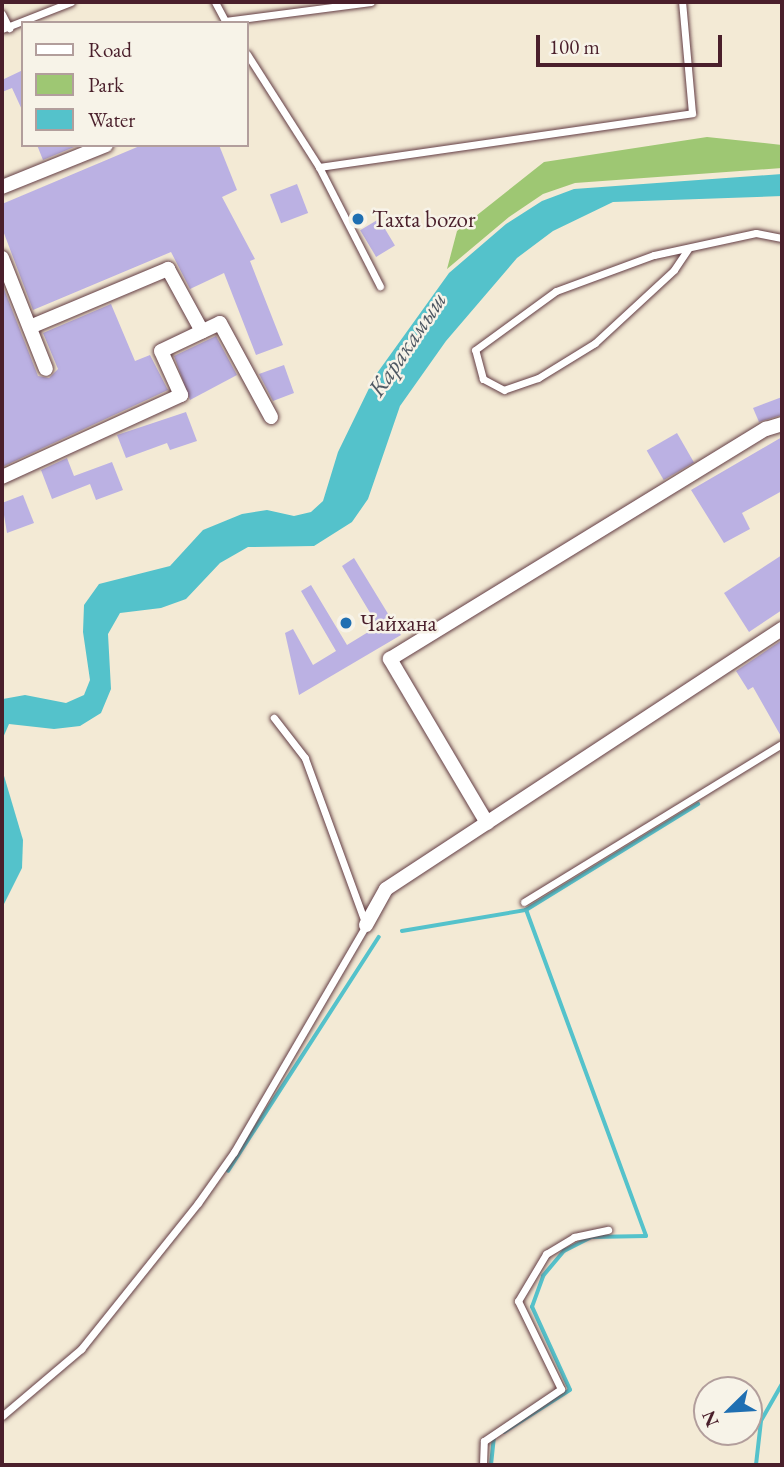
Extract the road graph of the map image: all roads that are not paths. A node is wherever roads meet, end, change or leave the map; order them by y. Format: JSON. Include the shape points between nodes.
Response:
{"nodes":[{"id":1,"x":71,"y":2,"type":"edge"},
{"id":2,"x":215,"y":2,"type":"edge"},
{"id":3,"x":372,"y":2,"type":"edge"},
{"id":4,"x":682,"y":2,"type":"edge"},
{"id":5,"x":2,"y":14,"type":"edge"},
{"id":6,"x":25,"y":21,"type":"edge"},
{"id":7,"x":225,"y":21,"type":"edge"},
{"id":8,"x":233,"y":21,"type":"edge"},
{"id":9,"x":5,"y":29,"type":"edge"},
{"id":10,"x":248,"y":56,"type":"edge"},
{"id":11,"x":101,"y":147,"type":"edge"},
{"id":12,"x":320,"y":167,"type":"junction"},
{"id":13,"x":2,"y":187,"type":"edge"},
{"id":14,"x":782,"y":238,"type":"edge"},
{"id":15,"x":688,"y":249,"type":"junction"},
{"id":16,"x":2,"y":258,"type":"edge"},
{"id":17,"x":380,"y":286,"type":"dead end"},
{"id":18,"x":30,"y":327,"type":"junction"},
{"id":19,"x":202,"y":331,"type":"junction"},
{"id":20,"x":46,"y":369,"type":"dead end"},
{"id":21,"x":271,"y":417,"type":"dead end"},
{"id":22,"x":782,"y":424,"type":"edge"},
{"id":23,"x":2,"y":477,"type":"edge"},
{"id":24,"x":782,"y":629,"type":"edge"},
{"id":25,"x":274,"y":718,"type":"dead end"},
{"id":26,"x":782,"y":744,"type":"edge"},
{"id":27,"x":487,"y":823,"type":"junction"},
{"id":28,"x":524,"y":902,"type":"dead end"},
{"id":29,"x":366,"y":925,"type":"junction"},
{"id":30,"x":608,"y":1230,"type":"dead end"},
{"id":31,"x":2,"y":1416,"type":"edge"},
{"id":32,"x":483,"y":1465,"type":"edge"}],
"edges":[{"from":1,"to":6,"type":"lane"},
{"from":2,"to":7,"type":"lane"},
{"from":3,"to":8,"type":"lane"},
{"from":4,"to":12,"type":"lane","via":[[692,113]]},
{"from":5,"to":9,"type":"lane"},
{"from":10,"to":12,"type":"lane"},
{"from":11,"to":13,"type":"street"},
{"from":12,"to":17,"type":"lane"},
{"from":14,"to":15,"type":"lane","via":[[756,233]]},
{"from":15,"to":15,"type":"lane","via":[[610,268],[556,291],[475,350],[483,379],[504,390],[538,378],[595,343],[674,270]]},
{"from":16,"to":18,"type":"street"},
{"from":18,"to":19,"type":"street","via":[[168,269]]},
{"from":18,"to":20,"type":"street"},
{"from":19,"to":21,"type":"street","via":[[220,323]]},
{"from":19,"to":23,"type":"street","via":[[161,351],[181,395]]},
{"from":22,"to":27,"type":"street","via":[[766,429],[390,659]]},
{"from":24,"to":27,"type":"street"},
{"from":25,"to":29,"type":"lane","via":[[305,758]]},
{"from":26,"to":28,"type":"lane"},
{"from":27,"to":29,"type":"street","via":[[386,889]]},
{"from":29,"to":31,"type":"lane","via":[[234,1152],[198,1203],[80,1349]]},
{"from":30,"to":32,"type":"lane","via":[[574,1237],[546,1254],[524,1289],[518,1301],[561,1389],[484,1441]]}]}
